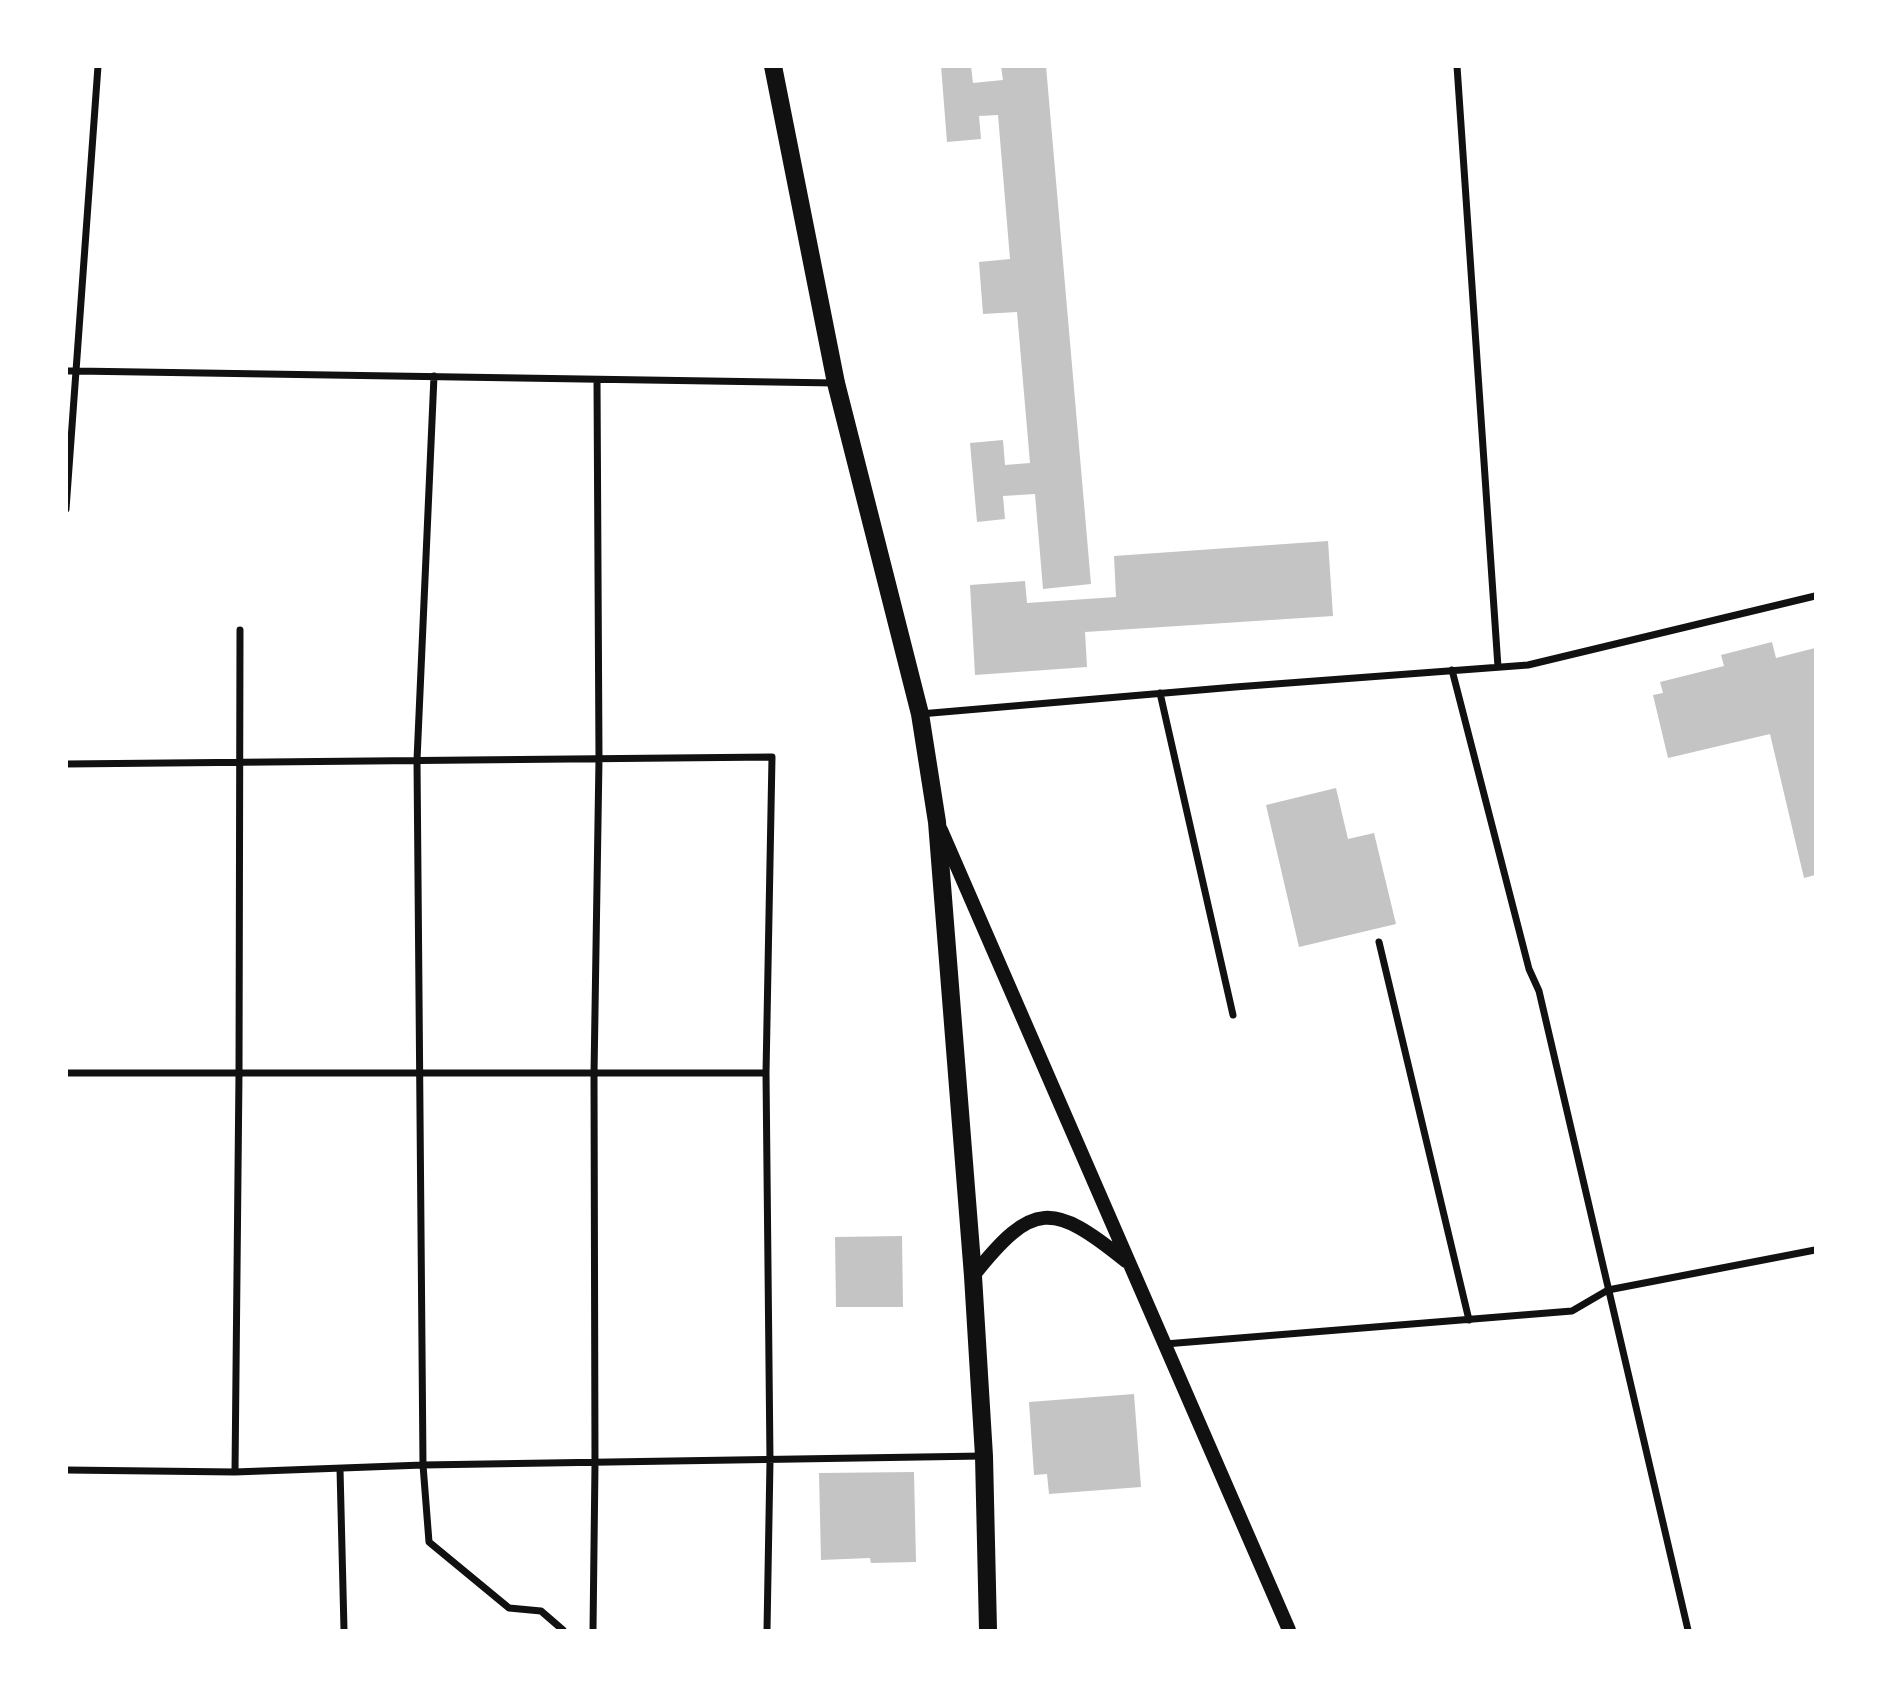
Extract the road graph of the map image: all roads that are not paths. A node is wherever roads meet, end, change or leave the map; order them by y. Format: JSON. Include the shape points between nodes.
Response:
{"nodes":[{"id":1,"x":98,"y":66,"type":"edge"},
{"id":2,"x":773,"y":66,"type":"edge"},
{"id":3,"x":1457,"y":66,"type":"edge"},
{"id":4,"x":66,"y":370,"type":"edge"},
{"id":5,"x":76,"y":371,"type":"junction"},
{"id":6,"x":434,"y":376,"type":"junction"},
{"id":7,"x":597,"y":380,"type":"junction"},
{"id":8,"x":836,"y":383,"type":"junction"},
{"id":9,"x":66,"y":509,"type":"edge"},
{"id":10,"x":1815,"y":596,"type":"edge"},
{"id":11,"x":240,"y":630,"type":"dead end"},
{"id":12,"x":1498,"y":667,"type":"junction"},
{"id":13,"x":1452,"y":670,"type":"junction"},
{"id":14,"x":1160,"y":694,"type":"junction"},
{"id":15,"x":920,"y":714,"type":"junction"},
{"id":16,"x":599,"y":759,"type":"junction"},
{"id":17,"x":417,"y":760,"type":"junction"},
{"id":18,"x":240,"y":762,"type":"junction"},
{"id":19,"x":66,"y":764,"type":"edge"},
{"id":20,"x":937,"y":822,"type":"junction"},
{"id":21,"x":1379,"y":942,"type":"dead end"},
{"id":22,"x":1233,"y":1015,"type":"dead end"},
{"id":23,"x":421,"y":1072,"type":"junction"},
{"id":24,"x":66,"y":1073,"type":"edge"},
{"id":25,"x":239,"y":1073,"type":"junction"},
{"id":26,"x":766,"y":1073,"type":"junction"},
{"id":27,"x":594,"y":1074,"type":"junction"},
{"id":28,"x":1815,"y":1250,"type":"edge"},
{"id":29,"x":1130,"y":1264,"type":"junction"},
{"id":30,"x":973,"y":1276,"type":"junction"},
{"id":31,"x":1608,"y":1290,"type":"junction"},
{"id":32,"x":1469,"y":1320,"type":"junction"},
{"id":33,"x":1164,"y":1344,"type":"junction"},
{"id":34,"x":984,"y":1456,"type":"junction"},
{"id":35,"x":770,"y":1461,"type":"junction"},
{"id":36,"x":595,"y":1464,"type":"junction"},
{"id":37,"x":423,"y":1465,"type":"junction"},
{"id":38,"x":340,"y":1469,"type":"junction"},
{"id":39,"x":66,"y":1471,"type":"edge"},
{"id":40,"x":235,"y":1472,"type":"junction"},
{"id":41,"x":344,"y":1630,"type":"edge"},
{"id":42,"x":562,"y":1630,"type":"edge"},
{"id":43,"x":593,"y":1630,"type":"edge"},
{"id":44,"x":767,"y":1630,"type":"edge"},
{"id":45,"x":988,"y":1630,"type":"edge"},
{"id":46,"x":1289,"y":1630,"type":"edge"},
{"id":47,"x":1688,"y":1630,"type":"edge"}],
"edges":[{"from":1,"to":5,"type":"street"},
{"from":2,"to":8,"type":"main road"},
{"from":3,"to":12,"type":"street"},
{"from":4,"to":5,"type":"street"},
{"from":5,"to":6,"type":"street"},
{"from":5,"to":9,"type":"street"},
{"from":6,"to":7,"type":"street"},
{"from":6,"to":17,"type":"street"},
{"from":7,"to":8,"type":"street"},
{"from":7,"to":16,"type":"street"},
{"from":8,"to":15,"type":"main road"},
{"from":10,"to":12,"type":"street","via":[[1528,665]]},
{"from":11,"to":18,"type":"street"},
{"from":12,"to":13,"type":"street"},
{"from":13,"to":14,"type":"street"},
{"from":13,"to":31,"type":"street","via":[[1529,969],[1539,991]]},
{"from":14,"to":15,"type":"street"},
{"from":14,"to":22,"type":"street"},
{"from":15,"to":20,"type":"main road"},
{"from":16,"to":17,"type":"street"},
{"from":16,"to":26,"type":"street","via":[[772,757]]},
{"from":16,"to":27,"type":"street"},
{"from":17,"to":18,"type":"street"},
{"from":17,"to":23,"type":"street"},
{"from":18,"to":19,"type":"street"},
{"from":18,"to":25,"type":"street"},
{"from":20,"to":29,"type":"main road"},
{"from":20,"to":30,"type":"main road"},
{"from":21,"to":32,"type":"street"},
{"from":23,"to":25,"type":"street"},
{"from":23,"to":27,"type":"street"},
{"from":23,"to":37,"type":"street"},
{"from":24,"to":25,"type":"street"},
{"from":25,"to":40,"type":"street"},
{"from":26,"to":27,"type":"street"},
{"from":26,"to":35,"type":"street"},
{"from":27,"to":36,"type":"street"},
{"from":28,"to":31,"type":"street"},
{"from":29,"to":30,"type":"main road","via":[[1078,1225],[1044,1217],[1010,1233]]},
{"from":29,"to":33,"type":"main road"},
{"from":30,"to":34,"type":"main road"},
{"from":31,"to":32,"type":"street","via":[[1572,1311]]},
{"from":31,"to":47,"type":"street"},
{"from":32,"to":33,"type":"street"},
{"from":33,"to":46,"type":"main road"},
{"from":34,"to":35,"type":"street"},
{"from":34,"to":45,"type":"main road"},
{"from":35,"to":36,"type":"street"},
{"from":35,"to":44,"type":"street"},
{"from":36,"to":37,"type":"street"},
{"from":36,"to":43,"type":"street"},
{"from":37,"to":38,"type":"street"},
{"from":37,"to":42,"type":"street","via":[[429,1542],[509,1608],[541,1611]]},
{"from":38,"to":40,"type":"street"},
{"from":38,"to":41,"type":"street"},
{"from":39,"to":40,"type":"street"}]}
